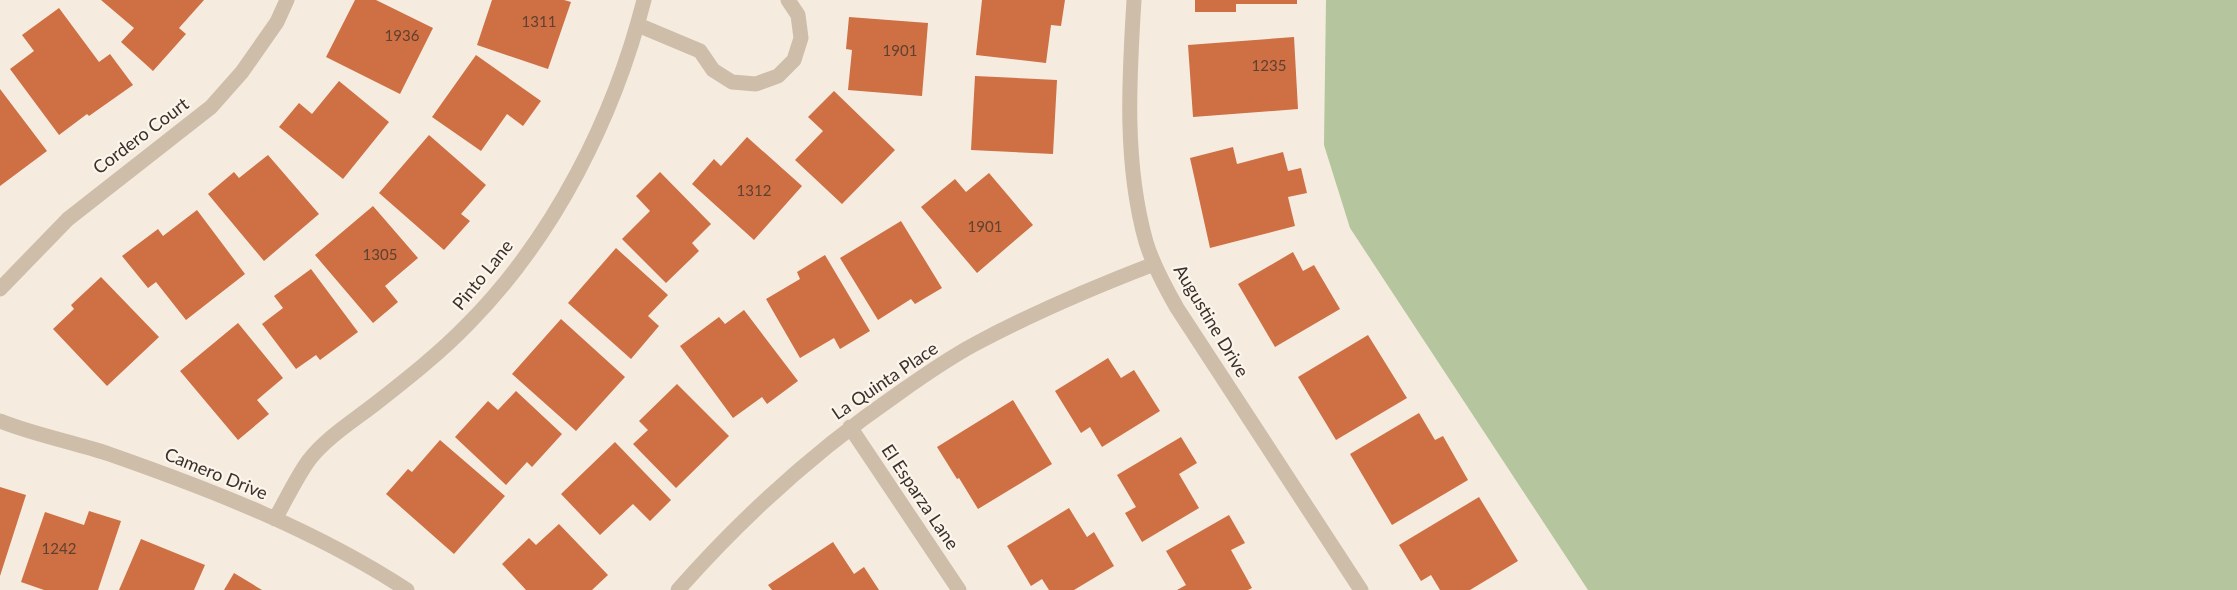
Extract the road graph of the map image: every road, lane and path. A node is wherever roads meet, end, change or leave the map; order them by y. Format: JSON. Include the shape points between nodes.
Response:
{"nodes":[{"id":1,"x":287,"y":0,"type":"edge"},
{"id":2,"x":644,"y":0,"type":"edge"},
{"id":3,"x":788,"y":0,"type":"edge"},
{"id":4,"x":1134,"y":0,"type":"edge"},
{"id":5,"x":638,"y":25,"type":"junction"},
{"id":6,"x":1154,"y":264,"type":"junction"},
{"id":7,"x":0,"y":289,"type":"edge"},
{"id":8,"x":0,"y":421,"type":"edge"},
{"id":9,"x":850,"y":427,"type":"junction"},
{"id":10,"x":275,"y":519,"type":"junction"},
{"id":11,"x":406,"y":590,"type":"edge"},
{"id":12,"x":678,"y":590,"type":"edge"},
{"id":13,"x":959,"y":590,"type":"edge"},
{"id":14,"x":1361,"y":590,"type":"edge"}],
"edges":[{"from":1,"to":7,"type":"street","name":"Cordero Court","via":[[277,22],[242,72],[211,107],[68,219]]},
{"from":2,"to":5,"type":"street","name":"Pinto Lane"},
{"from":3,"to":5,"type":"street","via":[[798,15],[801,38],[794,60],[778,76],[756,84],[732,82],[713,70],[700,51]]},
{"from":4,"to":6,"type":"street","name":"Augustine Drive","via":[[1131,136],[1137,201]]},
{"from":5,"to":10,"type":"street","name":"Pinto Lane","via":[[615,94],[590,147],[554,214],[510,274],[468,324],[310,459]]},
{"from":6,"to":9,"type":"street","name":"La Quinta Place","via":[[974,344]]},
{"from":6,"to":14,"type":"street","name":"Augustine Drive","via":[[1177,308]]},
{"from":8,"to":10,"type":"street","name":"Camero Drive","via":[[107,454]]},
{"from":9,"to":12,"type":"street","name":"La Quinta Place","via":[[756,507]]},
{"from":9,"to":13,"type":"street","name":"El Esparza Lane"},
{"from":10,"to":11,"type":"street","name":"Camero Drive"}]}
